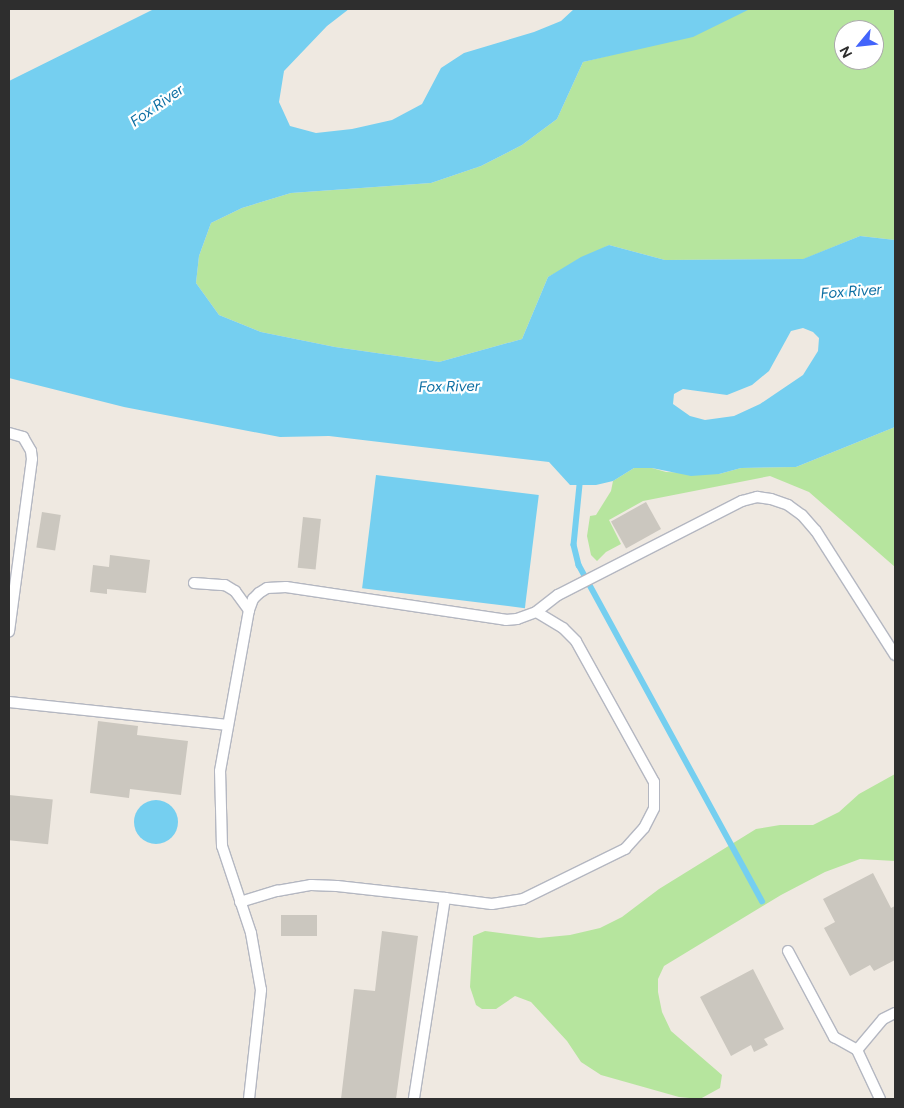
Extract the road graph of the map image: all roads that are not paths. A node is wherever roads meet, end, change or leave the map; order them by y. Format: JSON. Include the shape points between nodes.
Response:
{"nodes":[{"id":1,"x":9,"y":433,"type":"edge"},
{"id":2,"x":194,"y":583,"type":"dead end"},
{"id":3,"x":249,"y":610,"type":"junction"},
{"id":4,"x":536,"y":612,"type":"junction"},
{"id":5,"x":9,"y":631,"type":"edge"},
{"id":6,"x":895,"y":655,"type":"edge"},
{"id":7,"x":9,"y":702,"type":"edge"},
{"id":8,"x":228,"y":725,"type":"junction"},
{"id":9,"x":445,"y":898,"type":"junction"},
{"id":10,"x":240,"y":902,"type":"junction"},
{"id":11,"x":788,"y":951,"type":"dead end"},
{"id":12,"x":895,"y":1013,"type":"edge"},
{"id":13,"x":857,"y":1050,"type":"junction"},
{"id":14,"x":249,"y":1099,"type":"edge"},
{"id":15,"x":414,"y":1099,"type":"edge"},
{"id":16,"x":880,"y":1099,"type":"edge"}],
"edges":[{"from":1,"to":5,"type":"lane","via":[[23,438],[32,459]]},
{"from":2,"to":3,"type":"lane","via":[[224,585],[235,591]]},
{"from":3,"to":4,"type":"lane","via":[[253,599],[267,588],[286,587],[506,620]]},
{"from":3,"to":8,"type":"lane"},
{"from":4,"to":6,"type":"lane","via":[[558,595],[742,500],[757,497],[788,505],[816,532]]},
{"from":4,"to":9,"type":"lane","via":[[563,628],[576,641],[654,782],[654,808],[644,828],[625,848],[523,899],[492,904]]},
{"from":7,"to":8,"type":"lane"},
{"from":8,"to":10,"type":"lane","via":[[220,771],[222,846]]},
{"from":9,"to":10,"type":"lane","via":[[311,885]]},
{"from":9,"to":15,"type":"lane"},
{"from":10,"to":14,"type":"lane","via":[[251,933],[261,990]]},
{"from":11,"to":13,"type":"lane","via":[[834,1037]]},
{"from":12,"to":13,"type":"lane","via":[[883,1019]]},
{"from":13,"to":16,"type":"lane"}]}
